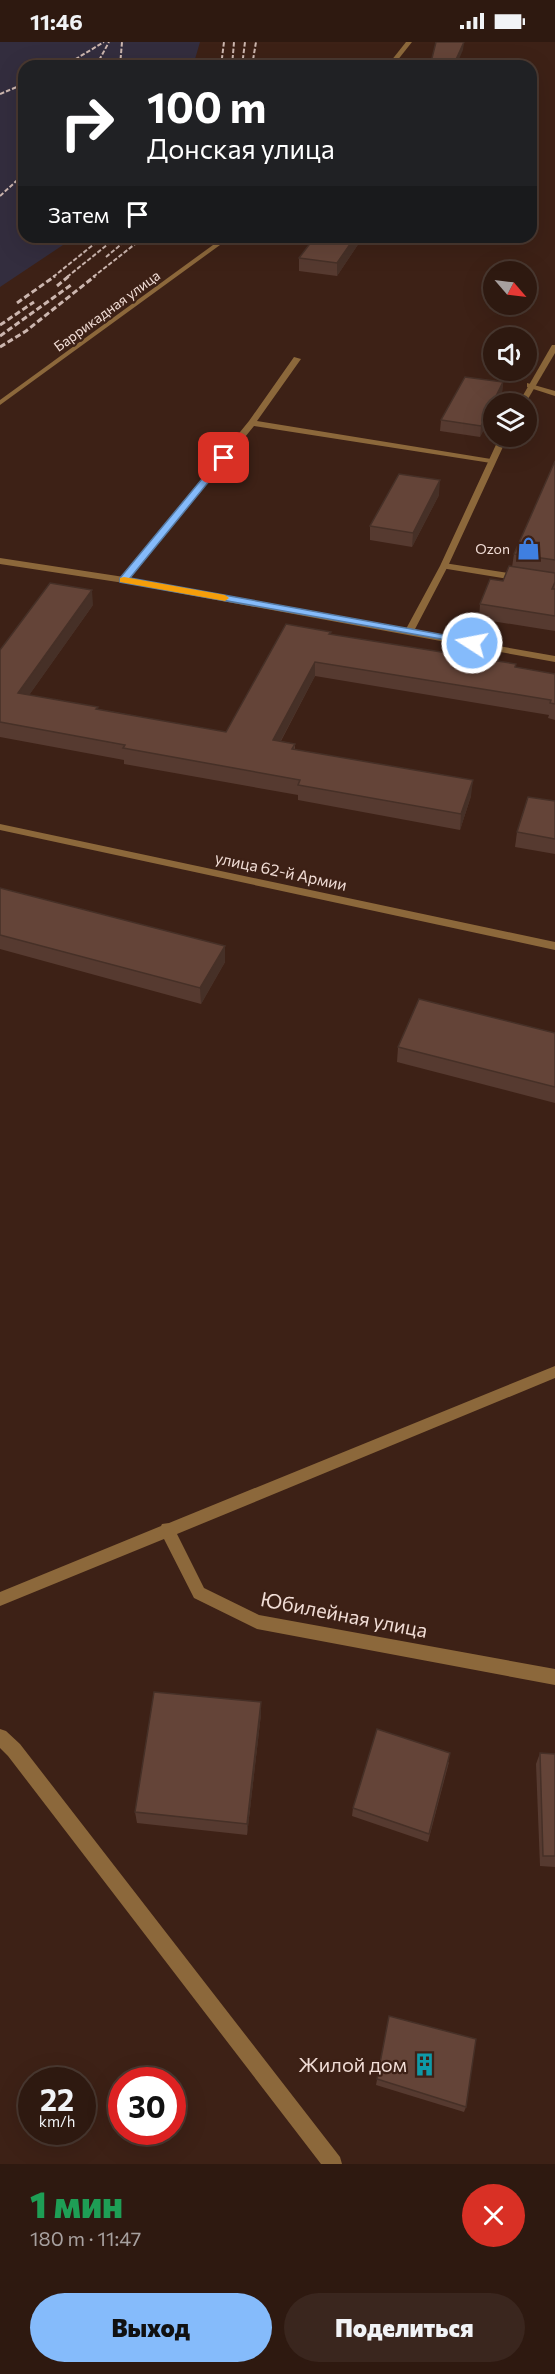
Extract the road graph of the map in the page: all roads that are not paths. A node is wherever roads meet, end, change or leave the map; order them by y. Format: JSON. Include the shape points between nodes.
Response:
{"nodes":[{"id":1,"x":409,"y":42,"type":"edge"},
{"id":2,"x":395,"y":60,"type":"edge"},
{"id":3,"x":220,"y":243,"type":"edge"},
{"id":4,"x":555,"y":347,"type":"edge"},
{"id":5,"x":297,"y":359,"type":"dead end"},
{"id":6,"x":530,"y":385,"type":"junction"},
{"id":7,"x":526,"y":393,"type":"edge"},
{"id":8,"x":555,"y":394,"type":"edge"},
{"id":9,"x":0,"y":403,"type":"edge"},
{"id":10,"x":252,"y":423,"type":"junction"},
{"id":11,"x":498,"y":447,"type":"edge"},
{"id":12,"x":491,"y":462,"type":"junction"},
{"id":13,"x":0,"y":561,"type":"edge"},
{"id":14,"x":444,"y":566,"type":"junction"},
{"id":15,"x":533,"y":579,"type":"edge"},
{"id":16,"x":124,"y":580,"type":"junction"},
{"id":17,"x":409,"y":632,"type":"junction"},
{"id":18,"x":555,"y":659,"type":"edge"},
{"id":19,"x":0,"y":827,"type":"edge"},
{"id":20,"x":555,"y":945,"type":"edge"},
{"id":21,"x":555,"y":1372,"type":"edge"},
{"id":22,"x":167,"y":1529,"type":"junction"},
{"id":23,"x":0,"y":1599,"type":"edge"},
{"id":24,"x":555,"y":1677,"type":"edge"},
{"id":25,"x":0,"y":1737,"type":"edge"},
{"id":26,"x":333,"y":2164,"type":"edge"}],
"edges":[{"from":1,"to":2,"type":"street"},
{"from":3,"to":9,"type":"street","name":"Баррикадная улица"},
{"from":4,"to":6,"type":"street"},
{"from":5,"to":10,"type":"street"},
{"from":6,"to":7,"type":"street"},
{"from":6,"to":8,"type":"street"},
{"from":10,"to":12,"type":"street"},
{"from":10,"to":16,"type":"street"},
{"from":11,"to":12,"type":"street"},
{"from":12,"to":14,"type":"street"},
{"from":13,"to":16,"type":"street"},
{"from":14,"to":15,"type":"street"},
{"from":14,"to":17,"type":"street"},
{"from":16,"to":17,"type":"street"},
{"from":17,"to":18,"type":"street"},
{"from":19,"to":20,"type":"street","name":"улица 62-й Армии"},
{"from":21,"to":22,"type":"street"},
{"from":22,"to":23,"type":"street"},
{"from":22,"to":24,"type":"street","name":"Юбилейная улица","via":[[199,1593],[257,1622]]},
{"from":25,"to":26,"type":"street","via":[[14,1750]]}]}
